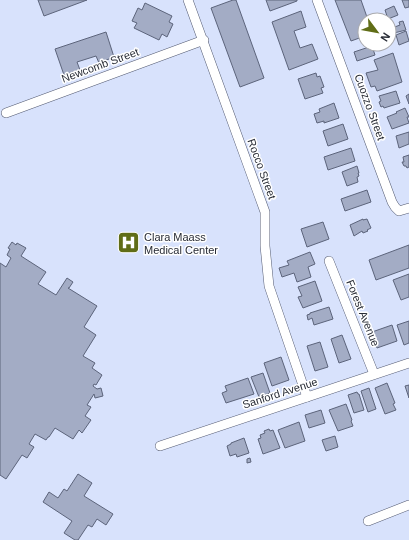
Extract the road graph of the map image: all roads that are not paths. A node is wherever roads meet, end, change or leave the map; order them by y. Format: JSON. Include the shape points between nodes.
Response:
{"nodes":[{"id":1,"x":188,"y":0,"type":"edge"},
{"id":2,"x":317,"y":0,"type":"edge"},
{"id":3,"x":204,"y":40,"type":"junction"},
{"id":4,"x":6,"y":113,"type":"dead end"},
{"id":5,"x":409,"y":208,"type":"edge"},
{"id":6,"x":329,"y":261,"type":"dead end"},
{"id":7,"x":409,"y":363,"type":"edge"},
{"id":8,"x":374,"y":374,"type":"junction"},
{"id":9,"x":307,"y":397,"type":"junction"},
{"id":10,"x":160,"y":446,"type":"dead end"},
{"id":11,"x":409,"y":505,"type":"edge"},
{"id":12,"x":368,"y":520,"type":"dead end"}],
"edges":[{"from":1,"to":3,"type":"street","name":"Rocco Street"},
{"from":2,"to":5,"type":"street","name":"Cuozzo Street","via":[[392,202],[399,211]]},
{"from":3,"to":4,"type":"street","name":"Newcomb Street"},
{"from":3,"to":9,"type":"street","name":"Rocco Street","via":[[265,212],[269,286]]},
{"from":6,"to":8,"type":"street","name":"Forest Avenue"},
{"from":7,"to":8,"type":"street","name":"Sanford Avenue"},
{"from":8,"to":9,"type":"street","name":"Sanford Avenue"},
{"from":9,"to":10,"type":"street","name":"Sanford Avenue"},
{"from":11,"to":12,"type":"street"}]}
